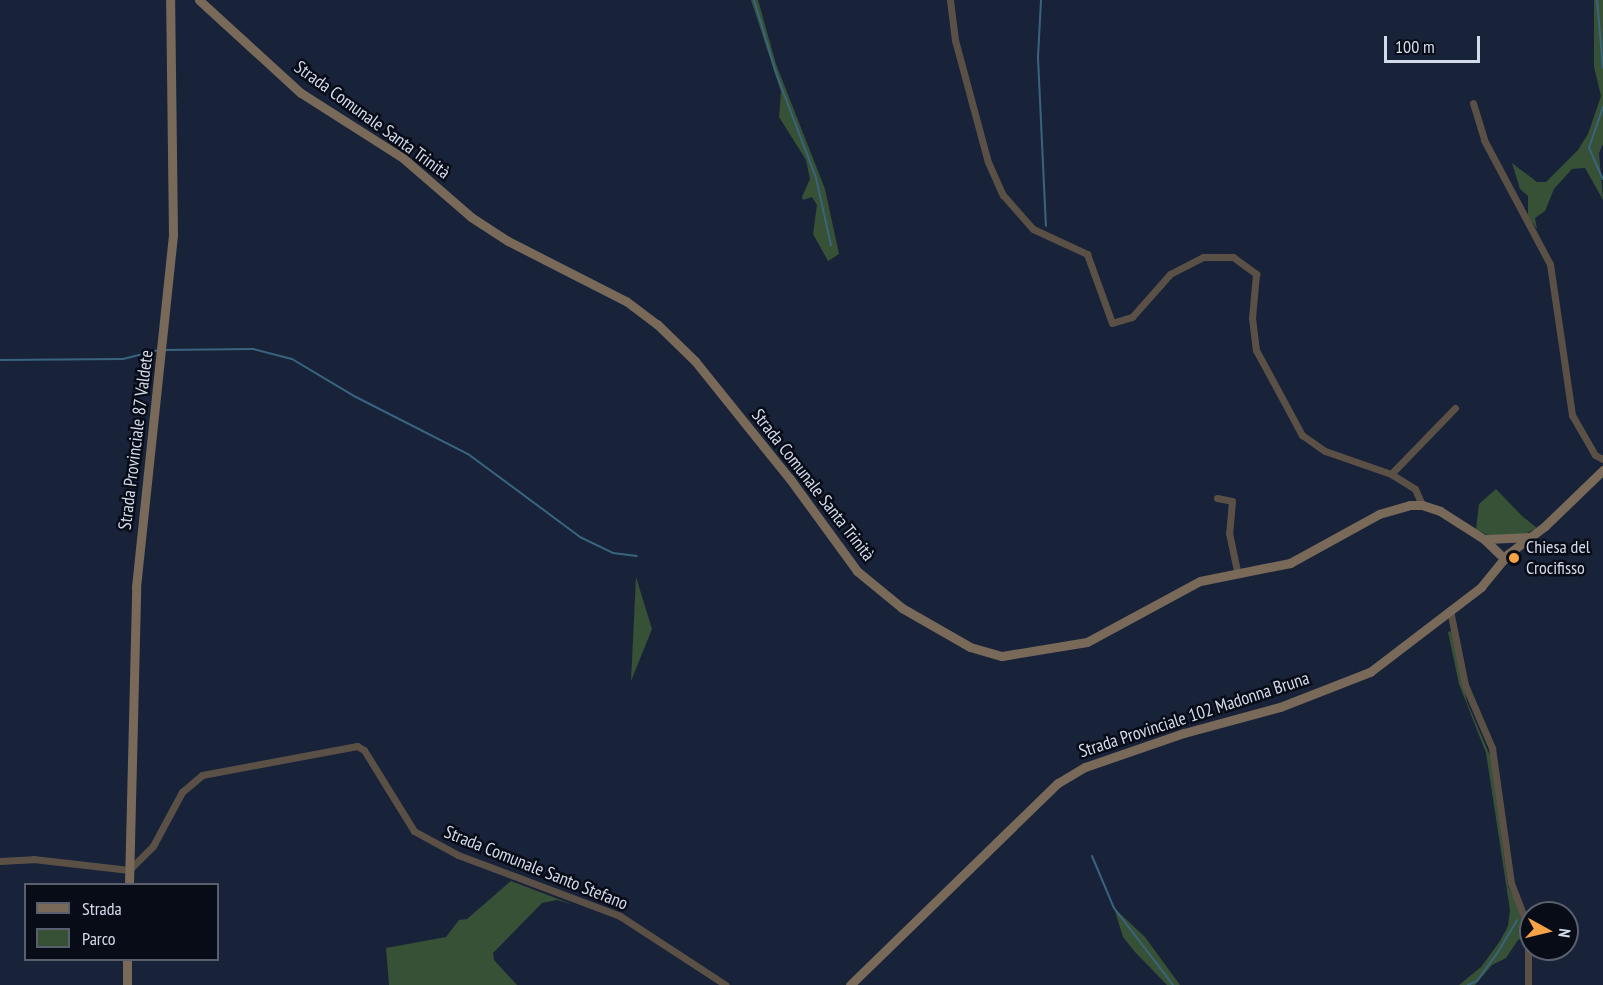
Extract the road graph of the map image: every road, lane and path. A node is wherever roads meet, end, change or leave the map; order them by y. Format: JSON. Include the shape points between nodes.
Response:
{"nodes":[{"id":1,"x":170,"y":0,"type":"edge"},
{"id":2,"x":199,"y":0,"type":"edge"},
{"id":3,"x":950,"y":0,"type":"edge"},
{"id":4,"x":1473,"y":103,"type":"dead end"},
{"id":5,"x":1455,"y":408,"type":"dead end"},
{"id":6,"x":1603,"y":459,"type":"edge"},
{"id":7,"x":1603,"y":470,"type":"edge"},
{"id":8,"x":1391,"y":474,"type":"junction"},
{"id":9,"x":1217,"y":498,"type":"dead end"},
{"id":10,"x":1422,"y":505,"type":"junction"},
{"id":11,"x":1531,"y":536,"type":"junction"},
{"id":12,"x":1484,"y":539,"type":"junction"},
{"id":13,"x":1504,"y":541,"type":"junction"},
{"id":14,"x":1494,"y":546,"type":"junction"},
{"id":15,"x":1513,"y":550,"type":"junction"},
{"id":16,"x":1504,"y":559,"type":"junction"},
{"id":17,"x":1237,"y":571,"type":"junction"},
{"id":18,"x":1449,"y":610,"type":"junction"},
{"id":19,"x":0,"y":861,"type":"edge"},
{"id":20,"x":129,"y":870,"type":"junction"},
{"id":21,"x":129,"y":883,"type":"edge"},
{"id":22,"x":127,"y":961,"type":"edge"},
{"id":23,"x":127,"y":985,"type":"edge"},
{"id":24,"x":726,"y":985,"type":"edge"},
{"id":25,"x":850,"y":985,"type":"edge"},
{"id":26,"x":1528,"y":985,"type":"edge"}],
"edges":[{"from":1,"to":20,"type":"street","name":"Strada Provinciale 87 Valdete","via":[[173,235],[164,350],[136,587]]},
{"from":2,"to":17,"type":"street","name":"Strada Comunale Santa Trinità","via":[[308,98],[403,158],[471,217],[508,241],[626,301],[657,324],[695,361],[790,478],[857,571],[902,608],[945,633],[1002,656],[1060,648],[1087,642],[1195,584]]},
{"from":3,"to":8,"type":"street","via":[[955,40],[988,162],[1003,195],[1032,229],[1087,254],[1112,323],[1132,317],[1170,274],[1203,257],[1233,257],[1256,274],[1252,318],[1256,350],[1302,435],[1325,451]]},
{"from":4,"to":6,"type":"street","via":[[1484,140],[1550,264],[1572,415],[1595,455]]},
{"from":5,"to":8,"type":"street"},
{"from":7,"to":11,"type":"street","name":"Strada Provinciale 102 Madonna Bruna"},
{"from":8,"to":10,"type":"street","via":[[1415,489]]},
{"from":9,"to":17,"type":"street","via":[[1232,501],[1229,532]]},
{"from":10,"to":12,"type":"street"},
{"from":10,"to":17,"type":"street","name":"Strada Comunale Santa Trinità","via":[[1379,514],[1290,563]]},
{"from":11,"to":13,"type":"street"},
{"from":11,"to":15,"type":"street","name":"Strada Provinciale 102 Madonna Bruna"},
{"from":12,"to":13,"type":"street"},
{"from":12,"to":14,"type":"street"},
{"from":13,"to":15,"type":"street"},
{"from":14,"to":15,"type":"street"},
{"from":14,"to":16,"type":"street"},
{"from":15,"to":16,"type":"street","name":"Strada Provinciale 102 Madonna Bruna"},
{"from":16,"to":18,"type":"street","name":"Strada Provinciale 102 Madonna Bruna","via":[[1481,587]]},
{"from":18,"to":25,"type":"street","name":"Strada Provinciale 102 Madonna Bruna","via":[[1370,672],[1281,707],[1173,736],[1065,779]]},
{"from":18,"to":26,"type":"street","via":[[1465,685],[1492,748],[1511,883],[1528,927]]},
{"from":19,"to":20,"type":"street","via":[[33,859]]},
{"from":20,"to":21,"type":"street","name":"Strada Provinciale 87 Valdete"},
{"from":20,"to":24,"type":"street","name":"Strada Comunale Santo Stefano","via":[[153,846],[186,786],[202,775],[357,746],[364,750],[414,831],[458,855],[620,916]]},
{"from":22,"to":23,"type":"street"}]}
